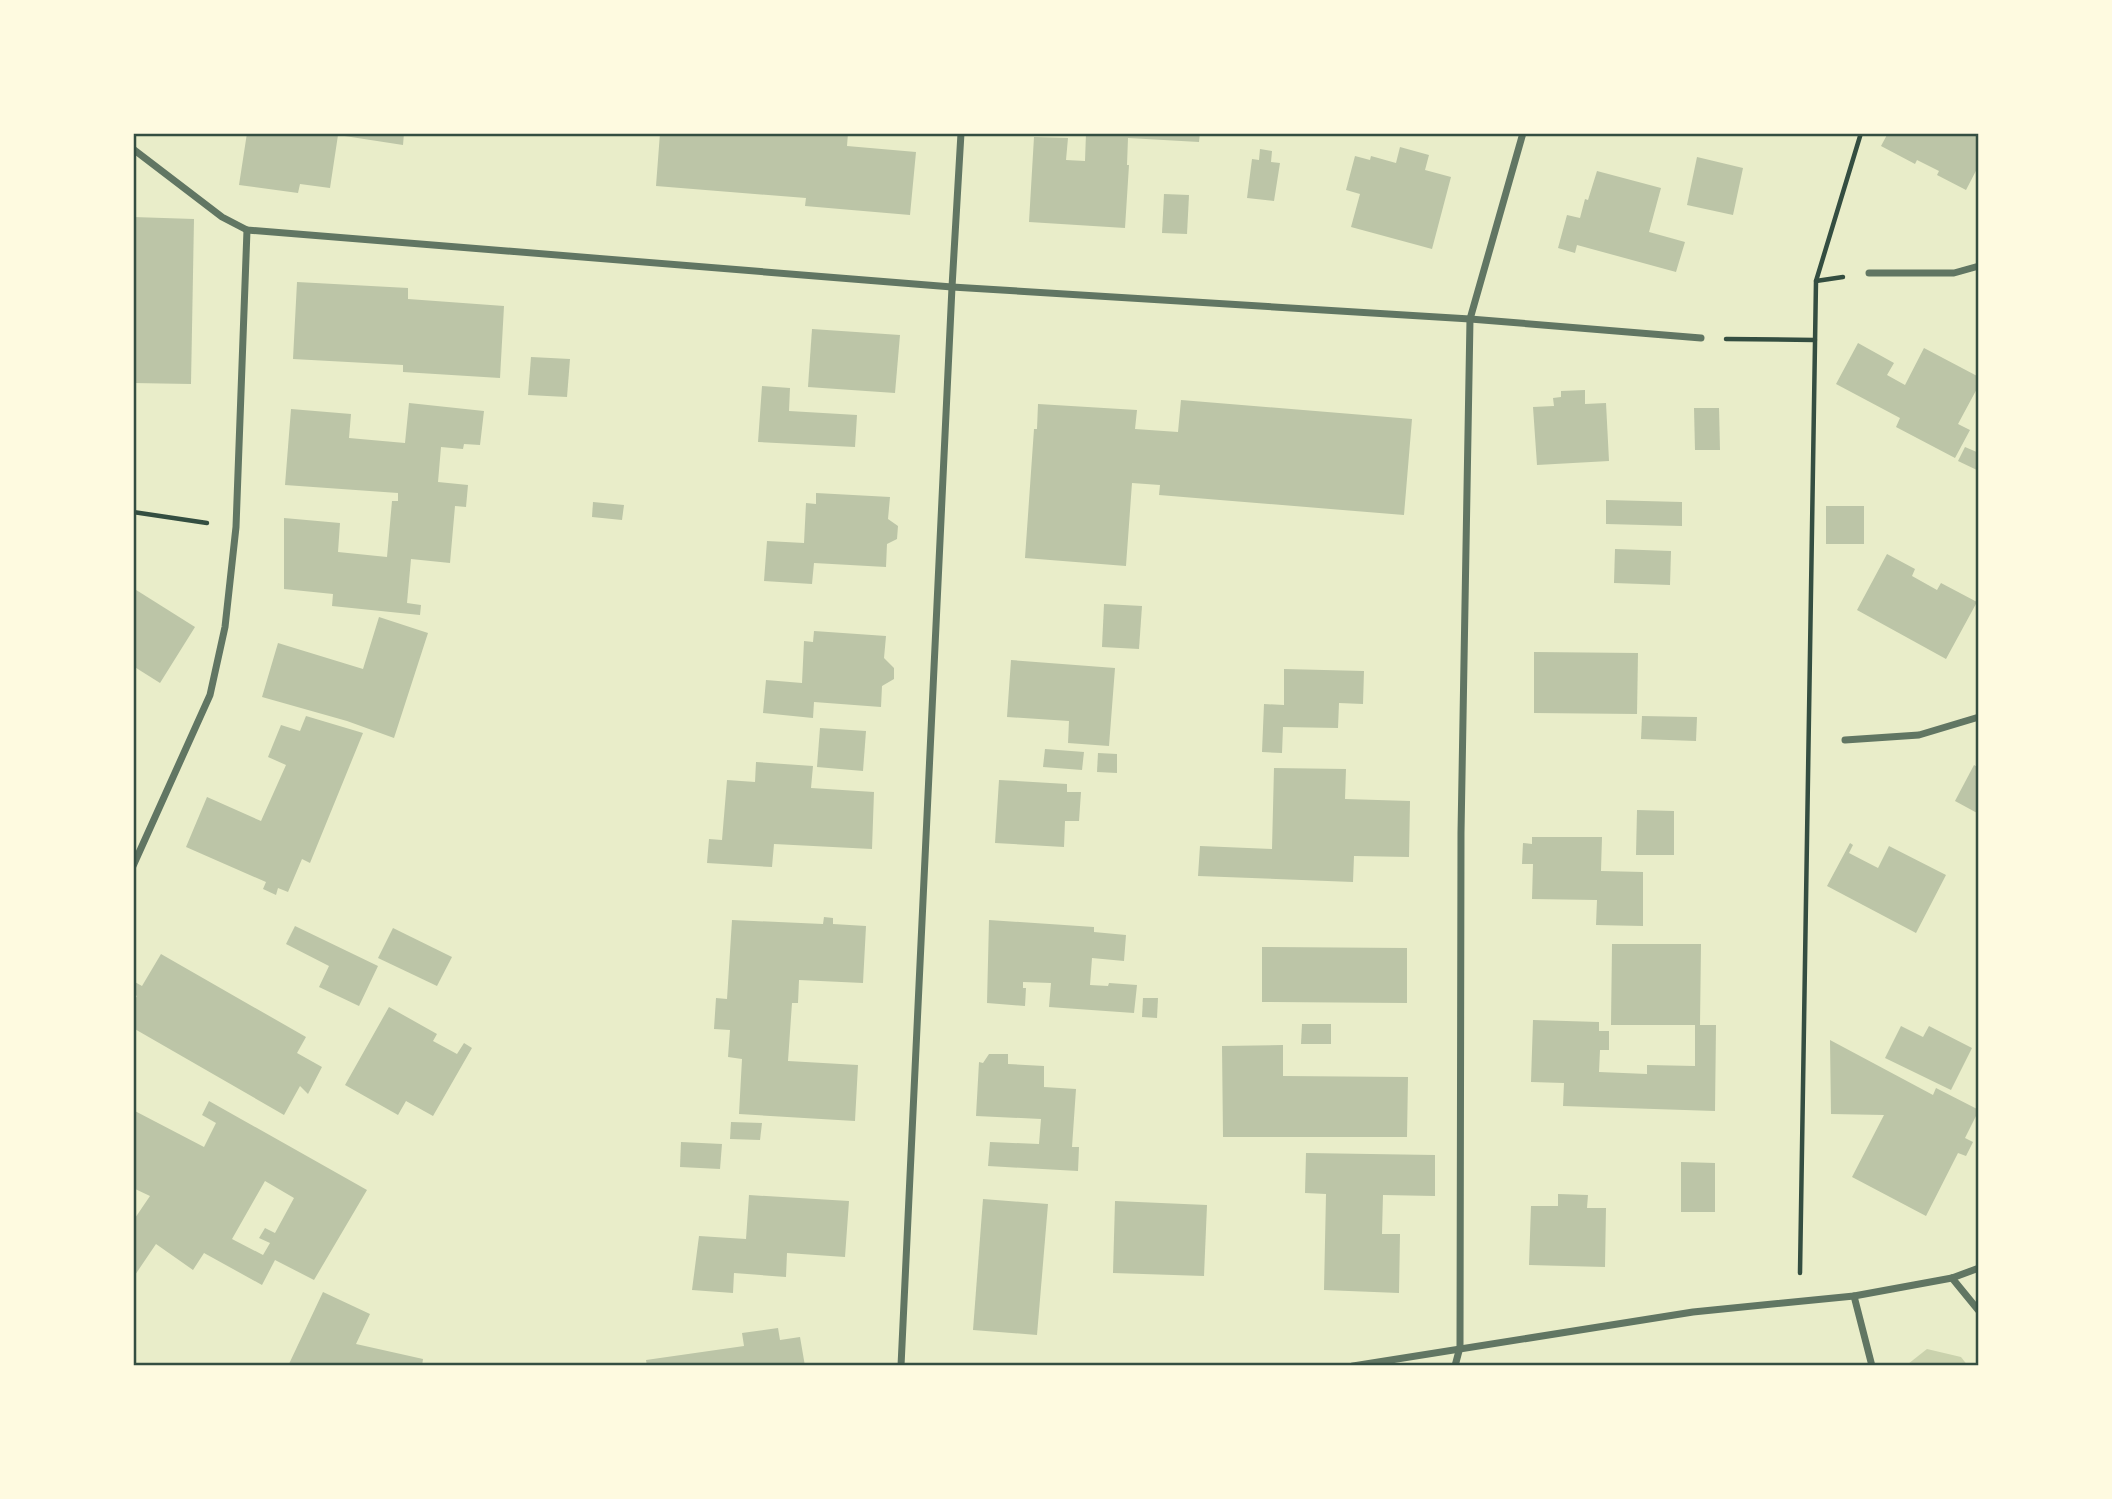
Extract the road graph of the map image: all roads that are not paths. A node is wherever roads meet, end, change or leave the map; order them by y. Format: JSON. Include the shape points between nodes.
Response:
{"nodes":[{"id":1,"x":961,"y":133,"type":"edge"},
{"id":2,"x":1523,"y":133,"type":"edge"},
{"id":3,"x":133,"y":149,"type":"edge"},
{"id":4,"x":247,"y":230,"type":"junction"},
{"id":5,"x":1979,"y":266,"type":"edge"},
{"id":6,"x":1869,"y":273,"type":"dead end"},
{"id":7,"x":951,"y":287,"type":"junction"},
{"id":8,"x":1470,"y":319,"type":"junction"},
{"id":9,"x":1700,"y":338,"type":"road end"},
{"id":10,"x":1979,"y":717,"type":"edge"},
{"id":11,"x":1845,"y":740,"type":"dead end"},
{"id":12,"x":133,"y":866,"type":"edge"},
{"id":13,"x":1979,"y":1268,"type":"edge"},
{"id":14,"x":1952,"y":1278,"type":"junction"},
{"id":15,"x":1854,"y":1296,"type":"junction"},
{"id":16,"x":1979,"y":1311,"type":"edge"},
{"id":17,"x":1460,"y":1347,"type":"junction"},
{"id":18,"x":901,"y":1366,"type":"edge"},
{"id":19,"x":1353,"y":1366,"type":"edge"},
{"id":20,"x":1455,"y":1366,"type":"edge"},
{"id":21,"x":1872,"y":1366,"type":"edge"}],
"edges":[{"from":1,"to":7,"type":"street"},
{"from":2,"to":8,"type":"street"},
{"from":3,"to":4,"type":"street","via":[[222,217]]},
{"from":4,"to":7,"type":"street"},
{"from":4,"to":12,"type":"street","via":[[236,527],[225,627],[210,695]]},
{"from":5,"to":6,"type":"street","via":[[1954,274]]},
{"from":7,"to":8,"type":"street"},
{"from":7,"to":18,"type":"street"},
{"from":8,"to":9,"type":"street"},
{"from":8,"to":17,"type":"street","via":[[1461,833]]},
{"from":10,"to":11,"type":"street","via":[[1919,735]]},
{"from":13,"to":14,"type":"street"},
{"from":14,"to":15,"type":"street"},
{"from":14,"to":16,"type":"street"},
{"from":15,"to":17,"type":"street","via":[[1693,1312]]},
{"from":15,"to":21,"type":"street"},
{"from":17,"to":19,"type":"street"},
{"from":17,"to":20,"type":"street"}]}
